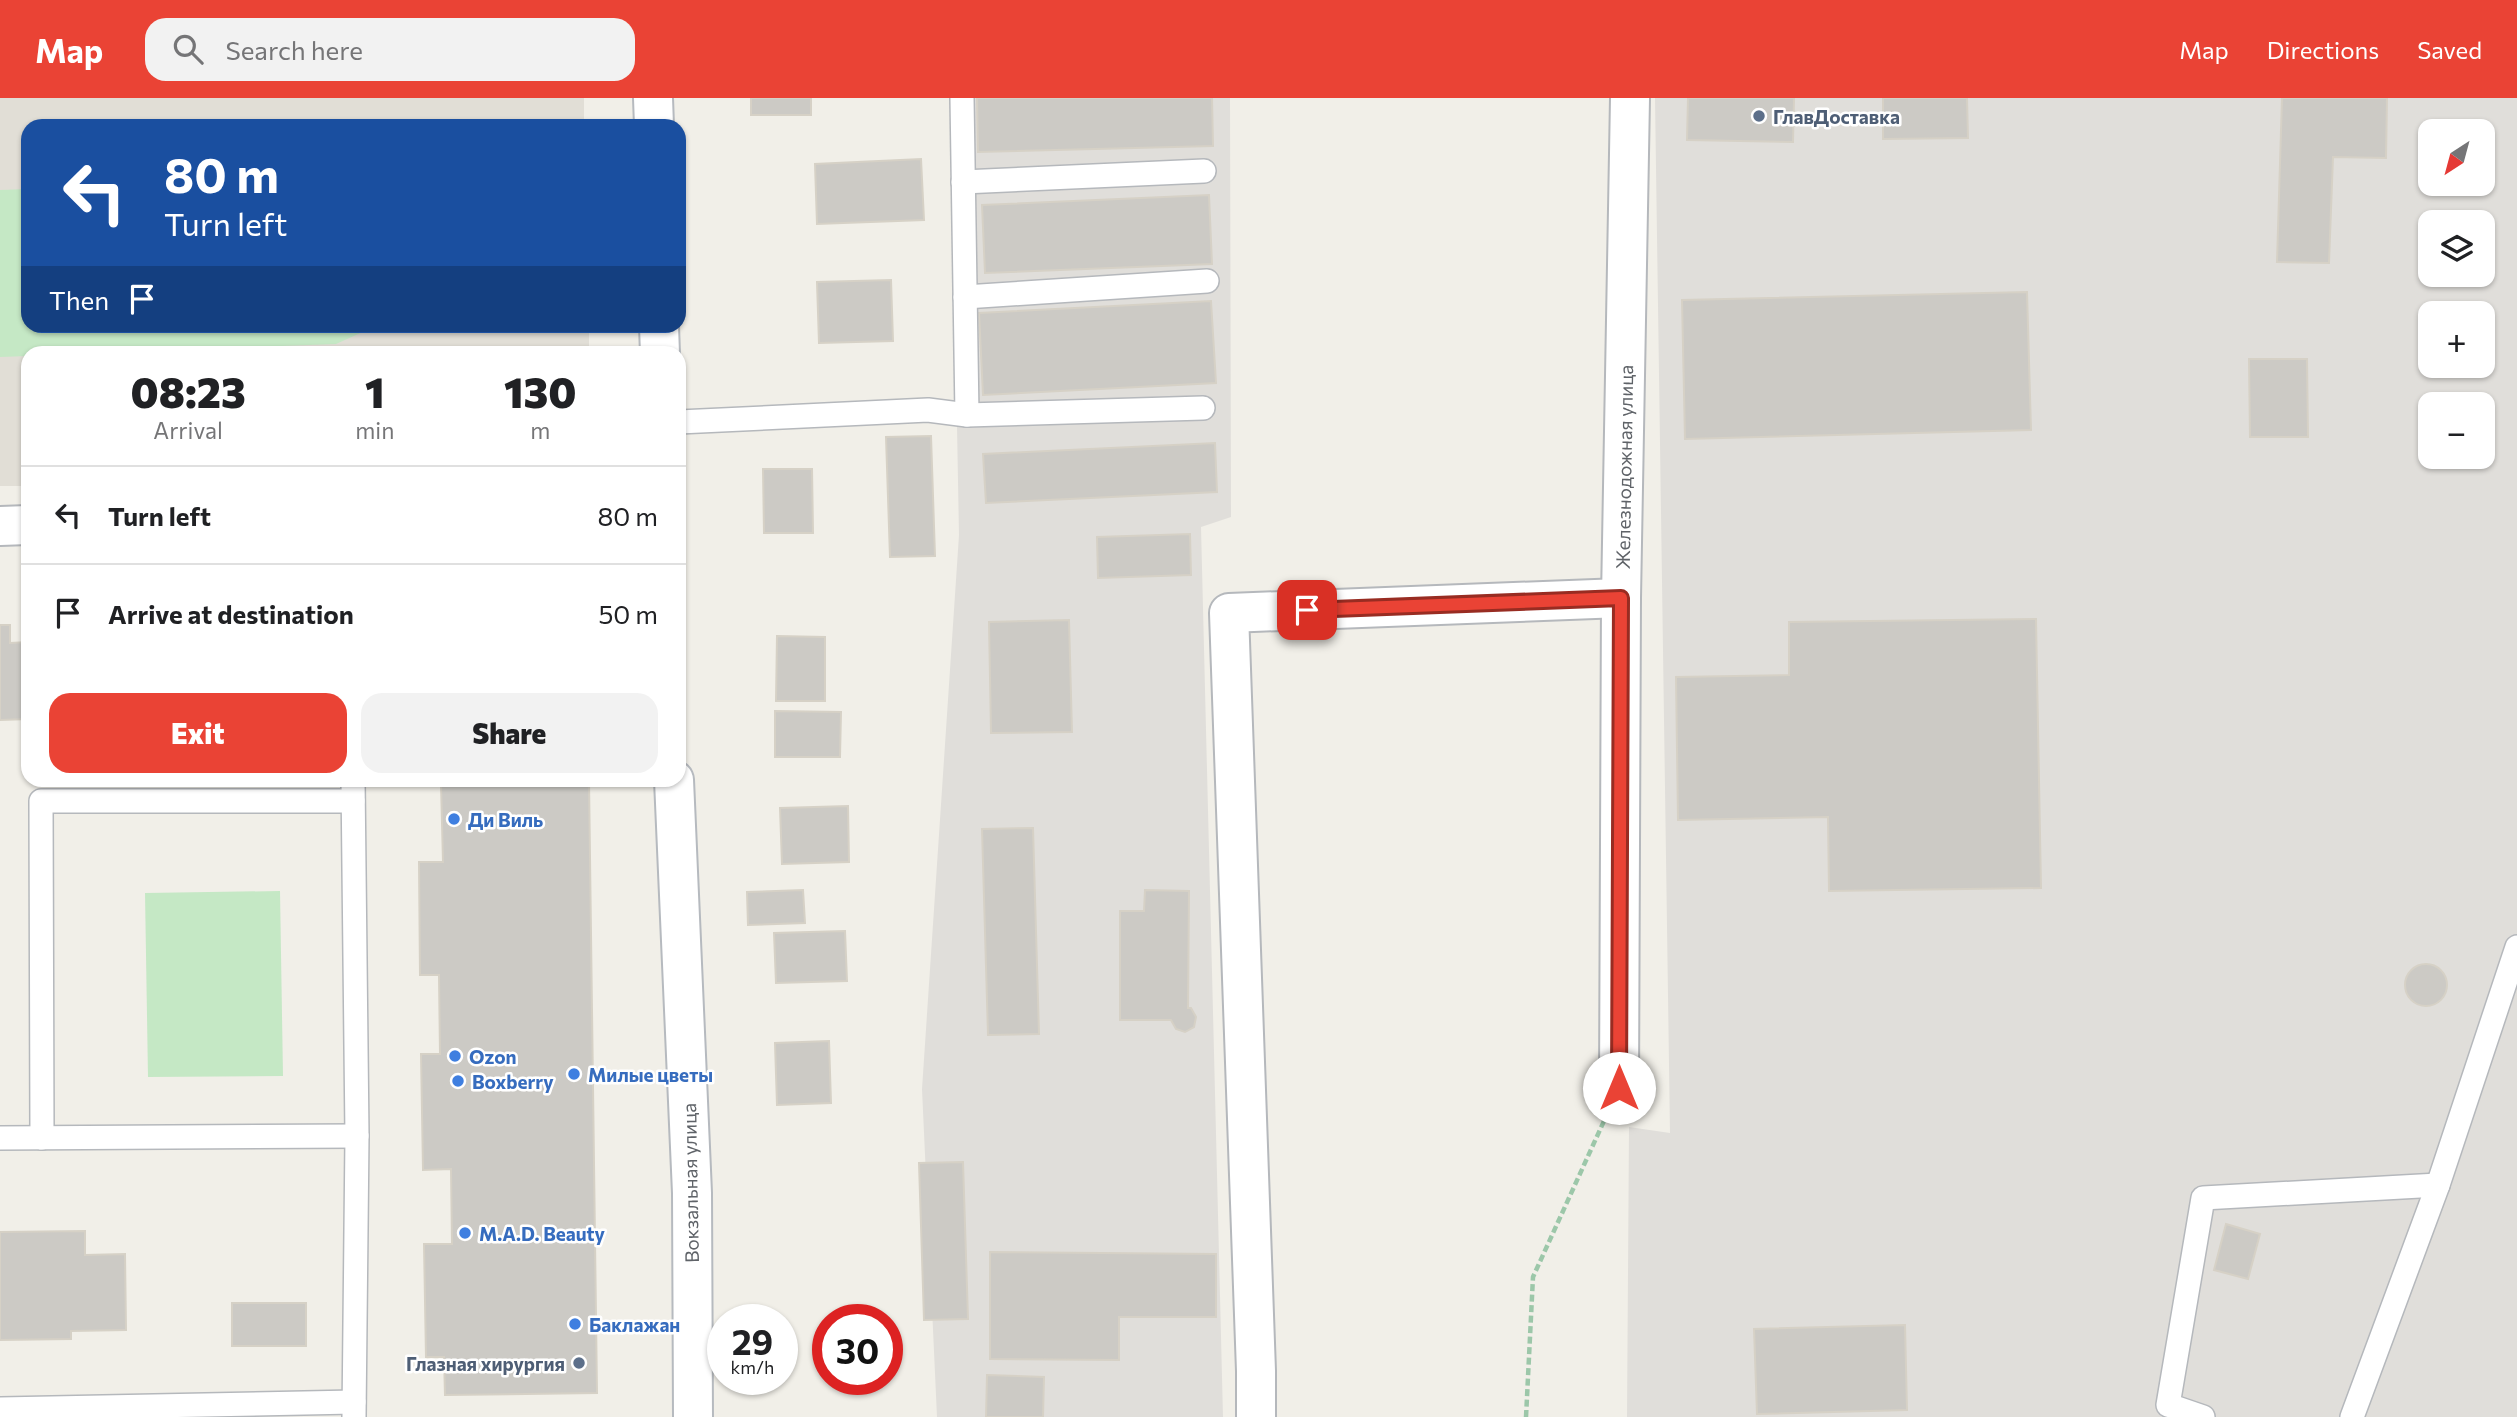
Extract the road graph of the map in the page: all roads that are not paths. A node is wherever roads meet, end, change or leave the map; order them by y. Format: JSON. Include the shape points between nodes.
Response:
{"nodes":[{"id":1,"x":653,"y":98,"type":"edge"},
{"id":2,"x":962,"y":98,"type":"edge"},
{"id":3,"x":1630,"y":98,"type":"edge"},
{"id":4,"x":654,"y":119,"type":"edge"},
{"id":5,"x":1204,"y":171,"type":"dead end"},
{"id":6,"x":964,"y":182,"type":"junction"},
{"id":7,"x":1208,"y":281,"type":"dead end"},
{"id":8,"x":965,"y":297,"type":"junction"},
{"id":9,"x":1203,"y":408,"type":"dead end"},
{"id":10,"x":967,"y":415,"type":"junction"},
{"id":11,"x":686,"y":422,"type":"edge"},
{"id":12,"x":0,"y":526,"type":"edge"},
{"id":13,"x":21,"y":526,"type":"edge"},
{"id":14,"x":1621,"y":598,"type":"junction"},
{"id":15,"x":674,"y":787,"type":"edge"},
{"id":16,"x":353,"y":791,"type":"edge"},
{"id":17,"x":2517,"y":947,"type":"edge"},
{"id":18,"x":1619,"y":1088,"type":"road end"},
{"id":19,"x":357,"y":1136,"type":"junction"},
{"id":20,"x":0,"y":1138,"type":"edge"},
{"id":21,"x":41,"y":1138,"type":"junction"},
{"id":22,"x":2438,"y":1185,"type":"junction"},
{"id":23,"x":0,"y":1409,"type":"edge"},
{"id":24,"x":354,"y":1410,"type":"edge"},
{"id":25,"x":693,"y":1417,"type":"edge"},
{"id":26,"x":1256,"y":1417,"type":"edge"},
{"id":27,"x":2203,"y":1417,"type":"edge"},
{"id":28,"x":2352,"y":1417,"type":"edge"}],
"edges":[{"from":1,"to":4,"type":"street"},
{"from":2,"to":6,"type":"lane"},
{"from":3,"to":14,"type":"street","name":"Железнодожная улица"},
{"from":5,"to":6,"type":"lane"},
{"from":6,"to":8,"type":"lane"},
{"from":7,"to":8,"type":"lane"},
{"from":8,"to":10,"type":"lane"},
{"from":9,"to":10,"type":"lane"},
{"from":10,"to":11,"type":"lane","via":[[928,410]]},
{"from":12,"to":13,"type":"street"},
{"from":14,"to":18,"type":"street","name":"Железнодожная улица"},
{"from":14,"to":26,"type":"street","via":[[1228,613]]},
{"from":15,"to":25,"type":"street","name":"Вокзальная улица","via":[[692,1193]]},
{"from":16,"to":19,"type":"lane"},
{"from":16,"to":21,"type":"lane","via":[[41,801]]},
{"from":17,"to":22,"type":"lane"},
{"from":19,"to":21,"type":"lane"},
{"from":19,"to":24,"type":"lane"},
{"from":20,"to":21,"type":"lane"},
{"from":22,"to":27,"type":"lane","via":[[2203,1198],[2168,1405]]},
{"from":22,"to":28,"type":"lane"},
{"from":23,"to":24,"type":"lane"}]}
